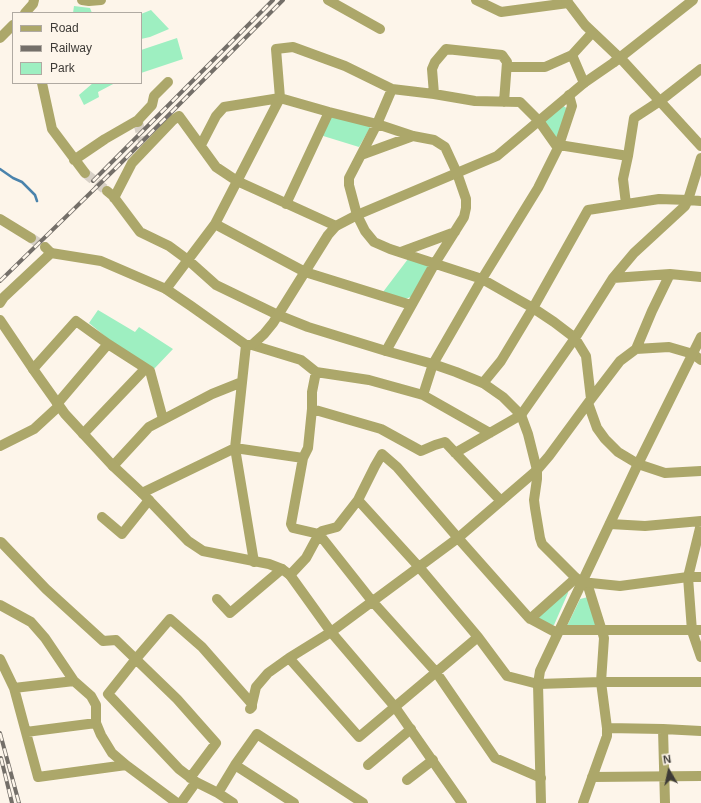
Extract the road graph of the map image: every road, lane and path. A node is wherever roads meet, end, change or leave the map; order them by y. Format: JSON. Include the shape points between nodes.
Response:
{"nodes":[{"id":1,"x":82,"y":0,"type":"edge"},
{"id":2,"x":101,"y":0,"type":"edge"},
{"id":3,"x":328,"y":0,"type":"edge"},
{"id":4,"x":476,"y":0,"type":"edge"},
{"id":5,"x":693,"y":0,"type":"edge"},
{"id":6,"x":567,"y":1,"type":"edge"},
{"id":7,"x":12,"y":26,"type":"edge"},
{"id":8,"x":380,"y":29,"type":"dead end"},
{"id":9,"x":592,"y":33,"type":"junction"},
{"id":10,"x":0,"y":38,"type":"edge"},
{"id":11,"x":572,"y":55,"type":"junction"},
{"id":12,"x":619,"y":58,"type":"junction"},
{"id":13,"x":507,"y":67,"type":"junction"},
{"id":14,"x":701,"y":69,"type":"edge"},
{"id":15,"x":168,"y":82,"type":"dead end"},
{"id":16,"x":584,"y":83,"type":"junction"},
{"id":17,"x":42,"y":84,"type":"edge"},
{"id":18,"x":392,"y":89,"type":"junction"},
{"id":19,"x":434,"y":94,"type":"junction"},
{"id":20,"x":569,"y":95,"type":"junction"},
{"id":21,"x":280,"y":98,"type":"junction"},
{"id":22,"x":660,"y":101,"type":"junction"},
{"id":23,"x":504,"y":102,"type":"junction"},
{"id":24,"x":329,"y":112,"type":"junction"},
{"id":25,"x":539,"y":121,"type":"junction"},
{"id":26,"x":377,"y":124,"type":"junction"},
{"id":27,"x":413,"y":136,"type":"junction"},
{"id":28,"x":201,"y":145,"type":"junction"},
{"id":29,"x":701,"y":146,"type":"edge"},
{"id":30,"x":559,"y":147,"type":"junction"},
{"id":31,"x":361,"y":155,"type":"junction"},
{"id":32,"x":628,"y":156,"type":"junction"},
{"id":33,"x":701,"y":158,"type":"edge"},
{"id":34,"x":74,"y":160,"type":"junction"},
{"id":35,"x":85,"y":173,"type":"tunnel mouth"},
{"id":36,"x":457,"y":173,"type":"junction"},
{"id":37,"x":237,"y":182,"type":"junction"},
{"id":38,"x":688,"y":200,"type":"junction"},
{"id":39,"x":701,"y":201,"type":"edge"},
{"id":40,"x":286,"y":204,"type":"junction"},
{"id":41,"x":626,"y":204,"type":"junction"},
{"id":42,"x":357,"y":215,"type":"junction"},
{"id":43,"x":0,"y":219,"type":"edge"},
{"id":44,"x":215,"y":224,"type":"junction"},
{"id":45,"x":336,"y":226,"type":"junction"},
{"id":46,"x":455,"y":232,"type":"junction"},
{"id":47,"x":31,"y":238,"type":"tunnel mouth"},
{"id":48,"x":400,"y":252,"type":"junction"},
{"id":49,"x":188,"y":260,"type":"junction"},
{"id":50,"x":435,"y":263,"type":"junction"},
{"id":51,"x":305,"y":272,"type":"junction"},
{"id":52,"x":670,"y":274,"type":"junction"},
{"id":53,"x":701,"y":277,"type":"edge"},
{"id":54,"x":613,"y":278,"type":"junction"},
{"id":55,"x":482,"y":279,"type":"junction"},
{"id":56,"x":166,"y":289,"type":"junction"},
{"id":57,"x":0,"y":303,"type":"edge"},
{"id":58,"x":411,"y":305,"type":"junction"},
{"id":59,"x":533,"y":308,"type":"junction"},
{"id":60,"x":278,"y":315,"type":"junction"},
{"id":61,"x":0,"y":320,"type":"edge"},
{"id":62,"x":701,"y":337,"type":"edge"},
{"id":63,"x":575,"y":338,"type":"junction"},
{"id":64,"x":108,"y":344,"type":"junction"},
{"id":65,"x":249,"y":345,"type":"junction"},
{"id":66,"x":636,"y":348,"type":"junction"},
{"id":67,"x":386,"y":351,"type":"junction"},
{"id":68,"x":697,"y":357,"type":"edge"},
{"id":69,"x":433,"y":364,"type":"junction"},
{"id":70,"x":33,"y":368,"type":"junction"},
{"id":71,"x":145,"y":369,"type":"junction"},
{"id":72,"x":316,"y":372,"type":"junction"},
{"id":73,"x":242,"y":382,"type":"junction"},
{"id":74,"x":483,"y":382,"type":"junction"},
{"id":75,"x":423,"y":395,"type":"junction"},
{"id":76,"x":590,"y":401,"type":"junction"},
{"id":77,"x":58,"y":405,"type":"junction"},
{"id":78,"x":312,"y":408,"type":"junction"},
{"id":79,"x":521,"y":415,"type":"junction"},
{"id":80,"x":163,"y":419,"type":"junction"},
{"id":81,"x":490,"y":433,"type":"junction"},
{"id":82,"x":83,"y":434,"type":"junction"},
{"id":83,"x":0,"y":446,"type":"edge"},
{"id":84,"x":235,"y":448,"type":"junction"},
{"id":85,"x":455,"y":453,"type":"junction"},
{"id":86,"x":303,"y":458,"type":"junction"},
{"id":87,"x":638,"y":464,"type":"junction"},
{"id":88,"x":113,"y":466,"type":"junction"},
{"id":89,"x":537,"y":470,"type":"junction"},
{"id":90,"x":701,"y":471,"type":"edge"},
{"id":91,"x":145,"y":497,"type":"junction"},
{"id":92,"x":358,"y":500,"type":"junction"},
{"id":93,"x":501,"y":501,"type":"junction"},
{"id":94,"x":102,"y":517,"type":"dead end"},
{"id":95,"x":701,"y":521,"type":"edge"},
{"id":96,"x":610,"y":524,"type":"junction"},
{"id":97,"x":701,"y":524,"type":"edge"},
{"id":98,"x":319,"y":534,"type":"junction"},
{"id":99,"x":458,"y":538,"type":"junction"},
{"id":100,"x":0,"y":542,"type":"edge"},
{"id":101,"x":254,"y":562,"type":"junction"},
{"id":102,"x":419,"y":567,"type":"junction"},
{"id":103,"x":282,"y":569,"type":"junction"},
{"id":104,"x":290,"y":576,"type":"junction"},
{"id":105,"x":688,"y":577,"type":"junction"},
{"id":106,"x":701,"y":577,"type":"edge"},
{"id":107,"x":582,"y":581,"type":"junction"},
{"id":108,"x":217,"y":599,"type":"dead end"},
{"id":109,"x":372,"y":601,"type":"junction"},
{"id":110,"x":0,"y":605,"type":"edge"},
{"id":111,"x":530,"y":619,"type":"junction"},
{"id":112,"x":697,"y":630,"type":"edge"},
{"id":113,"x":602,"y":631,"type":"junction"},
{"id":114,"x":331,"y":632,"type":"junction"},
{"id":115,"x":558,"y":632,"type":"junction"},
{"id":116,"x":478,"y":637,"type":"junction"},
{"id":117,"x":701,"y":657,"type":"edge"},
{"id":118,"x":289,"y":658,"type":"junction"},
{"id":119,"x":0,"y":659,"type":"edge"},
{"id":120,"x":135,"y":660,"type":"junction"},
{"id":121,"x":436,"y":672,"type":"junction"},
{"id":122,"x":74,"y":681,"type":"junction"},
{"id":123,"x":601,"y":682,"type":"junction"},
{"id":124,"x":701,"y":682,"type":"edge"},
{"id":125,"x":538,"y":684,"type":"junction"},
{"id":126,"x":14,"y":688,"type":"junction"},
{"id":127,"x":395,"y":707,"type":"junction"},
{"id":128,"x":96,"y":723,"type":"junction"},
{"id":129,"x":607,"y":728,"type":"junction"},
{"id":130,"x":411,"y":729,"type":"junction"},
{"id":131,"x":663,"y":729,"type":"junction"},
{"id":132,"x":701,"y":731,"type":"edge"},
{"id":133,"x":26,"y":732,"type":"junction"},
{"id":134,"x":433,"y":760,"type":"junction"},
{"id":135,"x":126,"y":765,"type":"junction"},
{"id":136,"x":235,"y":765,"type":"junction"},
{"id":137,"x":368,"y":765,"type":"dead end"},
{"id":138,"x":664,"y":776,"type":"junction"},
{"id":139,"x":701,"y":776,"type":"edge"},
{"id":140,"x":592,"y":777,"type":"junction"},
{"id":141,"x":541,"y":778,"type":"junction"},
{"id":142,"x":193,"y":780,"type":"junction"},
{"id":143,"x":407,"y":780,"type":"dead end"},
{"id":144,"x":218,"y":793,"type":"junction"},
{"id":145,"x":358,"y":801,"type":"edge"},
{"id":146,"x":177,"y":803,"type":"edge"},
{"id":147,"x":181,"y":803,"type":"edge"},
{"id":148,"x":234,"y":803,"type":"edge"},
{"id":149,"x":294,"y":803,"type":"edge"},
{"id":150,"x":462,"y":803,"type":"edge"},
{"id":151,"x":541,"y":803,"type":"edge"},
{"id":152,"x":583,"y":803,"type":"edge"},
{"id":153,"x":664,"y":803,"type":"edge"}],
"edges":[{"from":1,"to":2,"type":"street"},
{"from":3,"to":8,"type":"street"},
{"from":4,"to":6,"type":"street","via":[[501,12]]},
{"from":5,"to":12,"type":"street"},
{"from":6,"to":9,"type":"street"},
{"from":7,"to":10,"type":"street"},
{"from":9,"to":11,"type":"street"},
{"from":9,"to":12,"type":"street"},
{"from":11,"to":13,"type":"street","via":[[545,67]]},
{"from":11,"to":16,"type":"street"},
{"from":12,"to":16,"type":"street"},
{"from":12,"to":22,"type":"street"},
{"from":13,"to":19,"type":"street","via":[[502,55],[446,49],[432,69]]},
{"from":13,"to":23,"type":"street"},
{"from":14,"to":22,"type":"street"},
{"from":15,"to":34,"type":"street","via":[[154,96],[152,105],[138,121]]},
{"from":16,"to":20,"type":"street"},
{"from":17,"to":34,"type":"street","via":[[52,129]]},
{"from":18,"to":19,"type":"street"},
{"from":18,"to":21,"type":"street","via":[[345,66],[293,47],[276,49]]},
{"from":18,"to":26,"type":"street"},
{"from":19,"to":23,"type":"street","via":[[475,101]]},
{"from":20,"to":25,"type":"street"},
{"from":20,"to":30,"type":"street","via":[[572,106]]},
{"from":21,"to":24,"type":"street"},
{"from":21,"to":28,"type":"street","via":[[224,107],[216,116]]},
{"from":21,"to":37,"type":"street"},
{"from":22,"to":29,"type":"street"},
{"from":22,"to":32,"type":"street","via":[[634,118]]},
{"from":23,"to":25,"type":"street","via":[[520,102]]},
{"from":24,"to":26,"type":"street"},
{"from":24,"to":40,"type":"street"},
{"from":25,"to":30,"type":"street"},
{"from":25,"to":36,"type":"street","via":[[497,156]]},
{"from":26,"to":27,"type":"street"},
{"from":26,"to":31,"type":"street"},
{"from":27,"to":31,"type":"street"},
{"from":27,"to":36,"type":"street","via":[[434,140],[445,147]]},
{"from":28,"to":37,"type":"street","via":[[216,167]]},
{"from":28,"to":49,"type":"street","via":[[179,116],[144,148],[111,194],[140,232],[169,246]]},
{"from":30,"to":32,"type":"street"},
{"from":30,"to":55,"type":"street","via":[[538,188]]},
{"from":31,"to":42,"type":"street","via":[[349,178]]},
{"from":32,"to":41,"type":"street","via":[[623,179]]},
{"from":33,"to":38,"type":"street"},
{"from":34,"to":35,"type":"street"},
{"from":36,"to":42,"type":"street"},
{"from":36,"to":46,"type":"street","via":[[466,199],[466,208]]},
{"from":37,"to":40,"type":"street"},
{"from":37,"to":44,"type":"street"},
{"from":38,"to":39,"type":"street"},
{"from":38,"to":41,"type":"street","via":[[659,199]]},
{"from":38,"to":54,"type":"street","via":[[685,206],[634,253]]},
{"from":40,"to":45,"type":"street"},
{"from":41,"to":59,"type":"street","via":[[588,210]]},
{"from":42,"to":45,"type":"street"},
{"from":42,"to":48,"type":"street","via":[[364,231],[374,242]]},
{"from":43,"to":47,"type":"street"},
{"from":44,"to":49,"type":"street"},
{"from":44,"to":51,"type":"street"},
{"from":45,"to":51,"type":"street"},
{"from":46,"to":48,"type":"street"},
{"from":46,"to":50,"type":"street"},
{"from":48,"to":50,"type":"street"},
{"from":49,"to":56,"type":"street"},
{"from":49,"to":60,"type":"street","via":[[216,285]]},
{"from":50,"to":55,"type":"street"},
{"from":50,"to":58,"type":"street"},
{"from":51,"to":58,"type":"street"},
{"from":51,"to":60,"type":"street"},
{"from":52,"to":53,"type":"street"},
{"from":52,"to":54,"type":"street"},
{"from":52,"to":66,"type":"street"},
{"from":54,"to":63,"type":"street"},
{"from":55,"to":59,"type":"street"},
{"from":55,"to":69,"type":"street"},
{"from":56,"to":57,"type":"street","via":[[101,261],[48,250]]},
{"from":56,"to":65,"type":"street"},
{"from":58,"to":67,"type":"street"},
{"from":59,"to":63,"type":"street"},
{"from":59,"to":74,"type":"street","via":[[501,361]]},
{"from":60,"to":65,"type":"street","via":[[264,334]]},
{"from":60,"to":67,"type":"street"},
{"from":61,"to":70,"type":"street"},
{"from":62,"to":68,"type":"street"},
{"from":63,"to":76,"type":"street","via":[[586,356]]},
{"from":63,"to":79,"type":"street"},
{"from":64,"to":70,"type":"street","via":[[76,321]]},
{"from":64,"to":71,"type":"street"},
{"from":64,"to":77,"type":"street"},
{"from":65,"to":72,"type":"street","via":[[301,360]]},
{"from":65,"to":73,"type":"street"},
{"from":66,"to":68,"type":"street","via":[[669,347]]},
{"from":66,"to":76,"type":"street","via":[[620,361]]},
{"from":67,"to":69,"type":"street"},
{"from":68,"to":87,"type":"street"},
{"from":69,"to":74,"type":"street"},
{"from":69,"to":75,"type":"street"},
{"from":70,"to":77,"type":"street"},
{"from":71,"to":80,"type":"street","via":[[150,371]]},
{"from":71,"to":82,"type":"street"},
{"from":72,"to":75,"type":"street","via":[[369,380]]},
{"from":72,"to":78,"type":"street"},
{"from":73,"to":80,"type":"street"},
{"from":73,"to":84,"type":"street"},
{"from":74,"to":79,"type":"street"},
{"from":75,"to":81,"type":"street"},
{"from":76,"to":87,"type":"street","via":[[597,428],[605,439],[618,452]]},
{"from":76,"to":89,"type":"street"},
{"from":77,"to":82,"type":"street"},
{"from":77,"to":83,"type":"street","via":[[34,429]]},
{"from":78,"to":85,"type":"street","via":[[382,429],[421,451],[445,442]]},
{"from":78,"to":86,"type":"street","via":[[308,448]]},
{"from":79,"to":81,"type":"street"},
{"from":79,"to":89,"type":"street"},
{"from":80,"to":88,"type":"street","via":[[149,427]]},
{"from":81,"to":85,"type":"street"},
{"from":82,"to":88,"type":"street"},
{"from":84,"to":86,"type":"street"},
{"from":84,"to":91,"type":"street"},
{"from":84,"to":101,"type":"street"},
{"from":85,"to":93,"type":"street"},
{"from":86,"to":98,"type":"street","via":[[291,524],[293,528]]},
{"from":87,"to":90,"type":"street","via":[[665,473]]},
{"from":87,"to":96,"type":"street"},
{"from":88,"to":91,"type":"street"},
{"from":89,"to":93,"type":"street"},
{"from":89,"to":107,"type":"street","via":[[534,500],[542,544]]},
{"from":91,"to":94,"type":"street","via":[[122,534]]},
{"from":91,"to":101,"type":"street","via":[[188,541],[204,552]]},
{"from":92,"to":98,"type":"street","via":[[337,527]]},
{"from":92,"to":99,"type":"street","via":[[382,454],[397,466]]},
{"from":92,"to":102,"type":"street"},
{"from":93,"to":99,"type":"street"},
{"from":95,"to":96,"type":"street","via":[[645,526]]},
{"from":96,"to":107,"type":"street"},
{"from":97,"to":105,"type":"street"},
{"from":98,"to":104,"type":"street","via":[[306,558]]},
{"from":98,"to":109,"type":"street"},
{"from":99,"to":102,"type":"street"},
{"from":99,"to":111,"type":"street"},
{"from":100,"to":120,"type":"street","via":[[46,589],[103,641],[116,640]]},
{"from":101,"to":103,"type":"street"},
{"from":102,"to":109,"type":"street"},
{"from":102,"to":116,"type":"street"},
{"from":103,"to":104,"type":"street"},
{"from":103,"to":108,"type":"street","via":[[230,613]]},
{"from":104,"to":114,"type":"street"},
{"from":105,"to":106,"type":"street"},
{"from":105,"to":107,"type":"street","via":[[620,586]]},
{"from":105,"to":112,"type":"street"},
{"from":107,"to":111,"type":"street"},
{"from":107,"to":113,"type":"street"},
{"from":107,"to":115,"type":"street"},
{"from":109,"to":114,"type":"street"},
{"from":109,"to":121,"type":"street"},
{"from":110,"to":122,"type":"street","via":[[31,622]]},
{"from":111,"to":115,"type":"street"},
{"from":112,"to":113,"type":"street"},
{"from":112,"to":117,"type":"street"},
{"from":113,"to":115,"type":"street"},
{"from":113,"to":123,"type":"street","via":[[604,638]]},
{"from":114,"to":118,"type":"street"},
{"from":114,"to":127,"type":"street"},
{"from":115,"to":125,"type":"street","via":[[540,671]]},
{"from":116,"to":121,"type":"street"},
{"from":116,"to":125,"type":"street","via":[[507,676]]},
{"from":118,"to":120,"type":"street","via":[[268,673],[256,687],[251,706],[202,647],[170,619]]},
{"from":118,"to":127,"type":"street","via":[[359,737]]},
{"from":119,"to":126,"type":"street"},
{"from":120,"to":142,"type":"street","via":[[218,742]]},
{"from":120,"to":142,"type":"street","via":[[108,694],[179,769]]},
{"from":121,"to":127,"type":"street"},
{"from":121,"to":141,"type":"street","via":[[495,758]]},
{"from":122,"to":126,"type":"street"},
{"from":122,"to":128,"type":"street","via":[[91,696],[96,706]]},
{"from":123,"to":124,"type":"street"},
{"from":123,"to":125,"type":"street"},
{"from":123,"to":129,"type":"street"},
{"from":125,"to":141,"type":"street"},
{"from":126,"to":133,"type":"street"},
{"from":127,"to":130,"type":"street"},
{"from":128,"to":133,"type":"street"},
{"from":128,"to":135,"type":"street","via":[[112,752]]},
{"from":129,"to":131,"type":"street"},
{"from":129,"to":140,"type":"street","via":[[607,736]]},
{"from":130,"to":134,"type":"street"},
{"from":130,"to":137,"type":"street"},
{"from":131,"to":132,"type":"street"},
{"from":131,"to":138,"type":"street"},
{"from":133,"to":135,"type":"street","via":[[38,776]]},
{"from":134,"to":143,"type":"street"},
{"from":134,"to":150,"type":"street"},
{"from":135,"to":146,"type":"street"},
{"from":136,"to":144,"type":"street"},
{"from":136,"to":145,"type":"street","via":[[257,734]]},
{"from":136,"to":149,"type":"street"},
{"from":138,"to":139,"type":"street"},
{"from":138,"to":140,"type":"street"},
{"from":138,"to":153,"type":"street"},
{"from":140,"to":152,"type":"street"},
{"from":141,"to":151,"type":"street"},
{"from":142,"to":144,"type":"street"},
{"from":142,"to":147,"type":"street"},
{"from":144,"to":148,"type":"street"}]}
